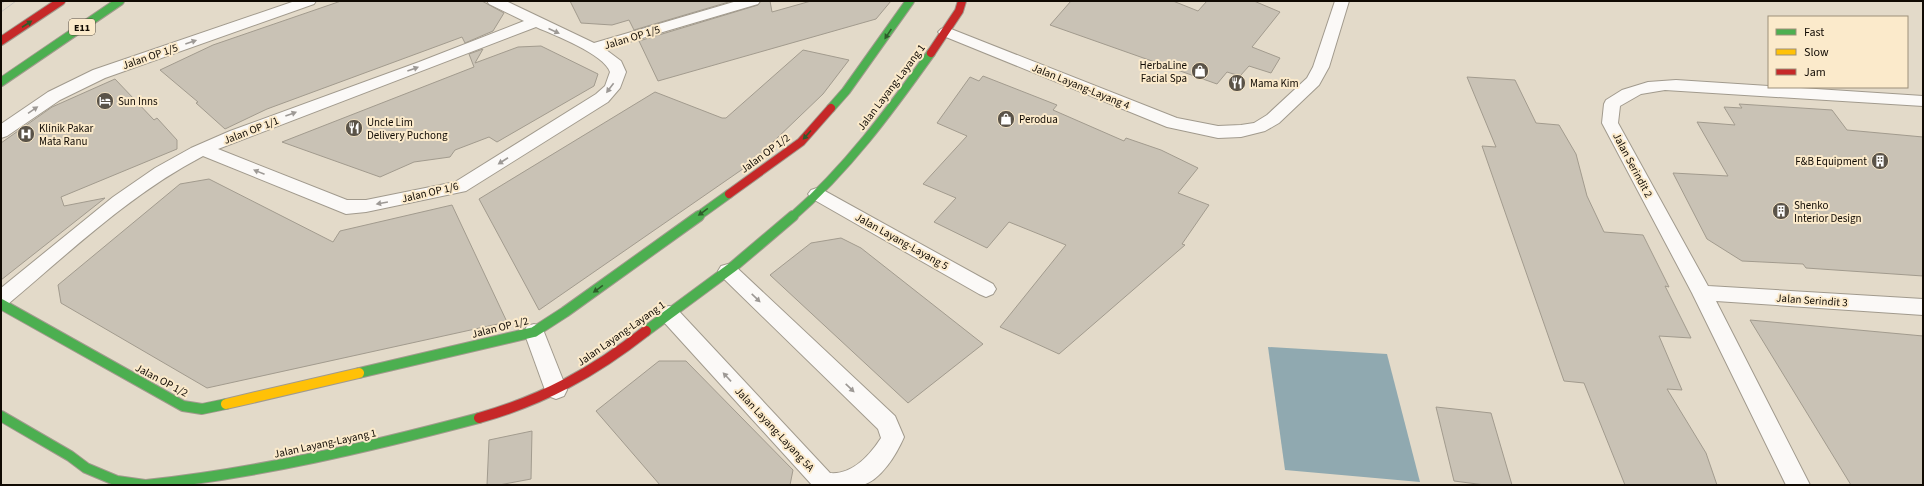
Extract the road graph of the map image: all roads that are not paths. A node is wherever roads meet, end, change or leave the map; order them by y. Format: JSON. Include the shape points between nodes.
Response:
{"nodes":[{"id":1,"x":61,"y":1,"type":"edge"},
{"id":2,"x":120,"y":1,"type":"edge"},
{"id":3,"x":309,"y":1,"type":"edge"},
{"id":4,"x":494,"y":1,"type":"edge"},
{"id":5,"x":753,"y":1,"type":"edge"},
{"id":6,"x":910,"y":1,"type":"edge"},
{"id":7,"x":962,"y":1,"type":"edge"},
{"id":8,"x":1342,"y":1,"type":"edge"},
{"id":9,"x":534,"y":22,"type":"junction"},
{"id":10,"x":946,"y":32,"type":"junction"},
{"id":11,"x":1,"y":41,"type":"edge"},
{"id":12,"x":594,"y":48,"type":"junction"},
{"id":13,"x":1,"y":82,"type":"edge"},
{"id":14,"x":1923,"y":101,"type":"edge"},
{"id":15,"x":1,"y":132,"type":"edge"},
{"id":16,"x":203,"y":150,"type":"junction"},
{"id":17,"x":817,"y":194,"type":"junction"},
{"id":18,"x":728,"y":271,"type":"junction"},
{"id":19,"x":986,"y":289,"type":"dead end"},
{"id":20,"x":1702,"y":293,"type":"junction"},
{"id":21,"x":1,"y":299,"type":"edge"},
{"id":22,"x":1,"y":304,"type":"edge"},
{"id":23,"x":1923,"y":307,"type":"edge"},
{"id":24,"x":670,"y":314,"type":"junction"},
{"id":25,"x":534,"y":332,"type":"junction"},
{"id":26,"x":556,"y":390,"type":"junction"},
{"id":27,"x":1,"y":416,"type":"edge"},
{"id":28,"x":145,"y":485,"type":"edge"},
{"id":29,"x":1798,"y":485,"type":"edge"}],
"edges":[{"from":11,"to":1,"type":"main road","one_way":true},
{"from":2,"to":13,"type":"main road","number":"E11"},
{"from":15,"to":3,"type":"street","name":"Jalan OP 1/5","one_way":true,"via":[[54,96],[99,74]]},
{"from":4,"to":9,"type":"street","name":"Jalan OP 1/5"},
{"from":5,"to":12,"type":"street","name":"Jalan OP 1/5"},
{"from":6,"to":25,"type":"main road","name":"Jalan OP 1/2","one_way":true,"via":[[846,92],[801,142]]},
{"from":7,"to":10,"type":"main road","name":"Jalan Layang-Layang 1"},
{"from":8,"to":10,"type":"street","name":"Jalan Layang-Layang 4","via":[[1321,67],[1313,81],[1273,119],[1259,127],[1241,131],[1218,132],[1173,123]]},
{"from":9,"to":12,"type":"street","name":"Jalan OP 1/5","one_way":true},
{"from":16,"to":9,"type":"street","name":"Jalan OP 1/1","one_way":true,"via":[[241,133]]},
{"from":10,"to":17,"type":"main road","name":"Jalan Layang-Layang 1","via":[[877,128]]},
{"from":12,"to":16,"type":"street","name":"Jalan OP 1/6","one_way":true,"via":[[614,64],[618,72],[612,88],[602,98],[474,180],[454,189],[366,206],[346,207]]},
{"from":14,"to":20,"type":"street","name":"Jalan Serindit 2","via":[[1676,85],[1632,90],[1612,104],[1610,123]]},
{"from":16,"to":21,"type":"street","name":"Jalan OP 1/1","via":[[162,172],[98,218]]},
{"from":17,"to":18,"type":"main road","name":"Jalan Layang-Layang 1"},
{"from":17,"to":19,"type":"street","name":"Jalan Layang-Layang 5"},
{"from":18,"to":24,"type":"main road","name":"Jalan Layang-Layang 1"},
{"from":18,"to":24,"type":"street","name":"Jalan Layang-Layang 5A","one_way":true,"via":[[887,423],[893,437],[889,447],[877,461],[853,478],[838,484],[824,482]]},
{"from":20,"to":23,"type":"street","name":"Jalan Serindit 3"},
{"from":20,"to":29,"type":"street","name":"Jalan Serindit 2"},
{"from":22,"to":25,"type":"main road","name":"Jalan OP 1/2","via":[[183,406],[202,409]]},
{"from":24,"to":26,"type":"main road","name":"Jalan Layang-Layang 1","via":[[602,364]]},
{"from":25,"to":26,"type":"street"},
{"from":26,"to":28,"type":"main road","name":"Jalan Layang-Layang 1","via":[[507,411],[300,462],[181,482]]},
{"from":27,"to":28,"type":"main road","name":"Jalan Layang-Layang 1","via":[[86,468],[117,481]]}]}
